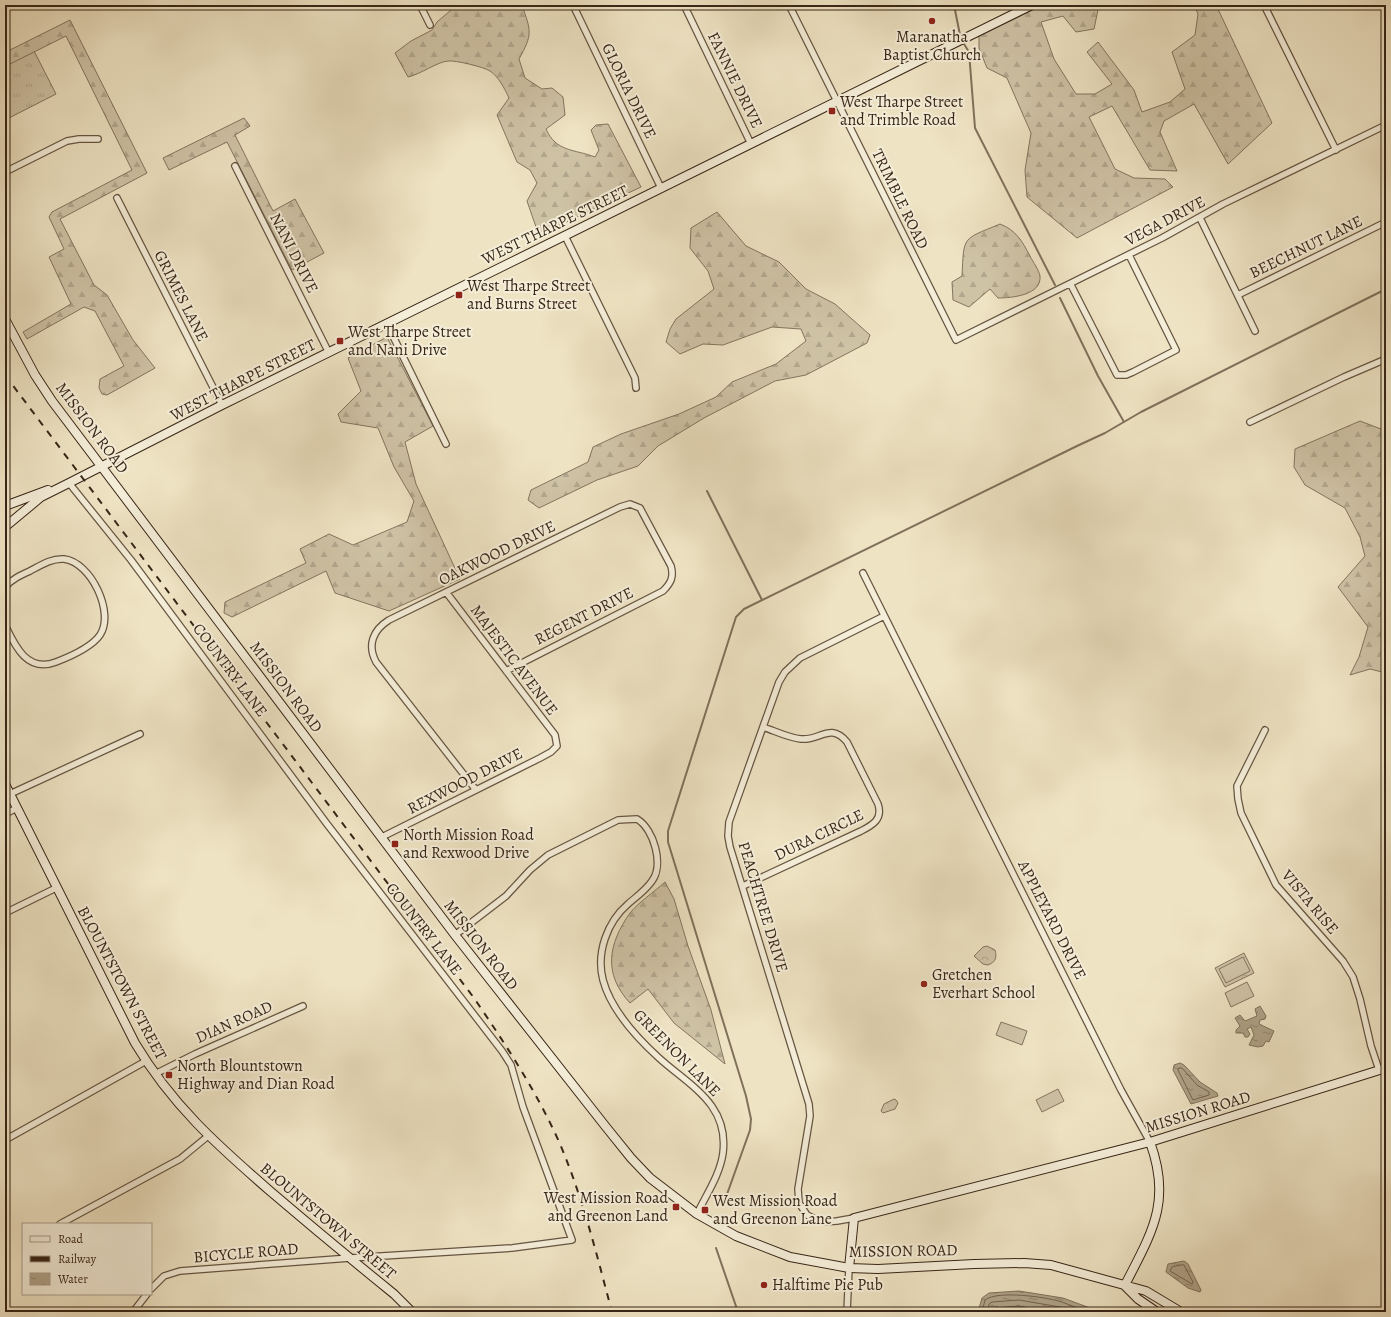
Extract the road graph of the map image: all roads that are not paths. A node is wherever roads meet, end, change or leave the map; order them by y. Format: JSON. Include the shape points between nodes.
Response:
{"nodes":[{"id":1,"x":420,"y":5,"type":"edge"},
{"id":2,"x":573,"y":5,"type":"edge"},
{"id":3,"x":684,"y":5,"type":"edge"},
{"id":4,"x":789,"y":5,"type":"edge"},
{"id":5,"x":1032,"y":5,"type":"edge"},
{"id":6,"x":1264,"y":5,"type":"edge"},
{"id":7,"x":430,"y":25,"type":"dead end"},
{"id":8,"x":837,"y":102,"type":"junction"},
{"id":9,"x":1386,"y":125,"type":"edge"},
{"id":10,"x":98,"y":139,"type":"dead end"},
{"id":11,"x":751,"y":144,"type":"junction"},
{"id":12,"x":1336,"y":150,"type":"junction"},
{"id":13,"x":235,"y":166,"type":"dead end"},
{"id":14,"x":5,"y":172,"type":"edge"},
{"id":15,"x":661,"y":188,"type":"junction"},
{"id":16,"x":117,"y":198,"type":"dead end"},
{"id":17,"x":1200,"y":218,"type":"junction"},
{"id":18,"x":1386,"y":222,"type":"edge"},
{"id":19,"x":565,"y":236,"type":"junction"},
{"id":20,"x":1129,"y":255,"type":"junction"},
{"id":21,"x":1071,"y":285,"type":"junction"},
{"id":22,"x":1238,"y":295,"type":"junction"},
{"id":23,"x":5,"y":319,"type":"edge"},
{"id":24,"x":387,"y":324,"type":"junction"},
{"id":25,"x":1255,"y":331,"type":"dead end"},
{"id":26,"x":956,"y":340,"type":"joint"},
{"id":27,"x":329,"y":353,"type":"junction"},
{"id":28,"x":1386,"y":360,"type":"edge"},
{"id":29,"x":636,"y":388,"type":"dead end"},
{"id":30,"x":222,"y":405,"type":"junction"},
{"id":31,"x":1250,"y":422,"type":"dead end"},
{"id":32,"x":446,"y":444,"type":"dead end"},
{"id":33,"x":103,"y":467,"type":"junction"},
{"id":34,"x":70,"y":483,"type":"junction"},
{"id":35,"x":5,"y":506,"type":"edge"},
{"id":36,"x":7,"y":521,"type":"edge"},
{"id":37,"x":863,"y":573,"type":"dead end"},
{"id":38,"x":672,"y":582,"type":"joint"},
{"id":39,"x":5,"y":588,"type":"edge"},
{"id":40,"x":446,"y":592,"type":"junction"},
{"id":41,"x":884,"y":616,"type":"junction"},
{"id":42,"x":5,"y":625,"type":"edge"},
{"id":43,"x":506,"y":670,"type":"junction"},
{"id":44,"x":763,"y":726,"type":"junction"},
{"id":45,"x":1265,"y":730,"type":"dead end"},
{"id":46,"x":140,"y":734,"type":"dead end"},
{"id":47,"x":557,"y":746,"type":"joint"},
{"id":48,"x":5,"y":784,"type":"edge"},
{"id":49,"x":476,"y":790,"type":"junction"},
{"id":50,"x":10,"y":794,"type":"junction"},
{"id":51,"x":17,"y":808,"type":"junction"},
{"id":52,"x":5,"y":814,"type":"edge"},
{"id":53,"x":382,"y":837,"type":"junction"},
{"id":54,"x":743,"y":886,"type":"junction"},
{"id":55,"x":56,"y":888,"type":"junction"},
{"id":56,"x":5,"y":913,"type":"edge"},
{"id":57,"x":455,"y":935,"type":"junction"},
{"id":58,"x":303,"y":1006,"type":"dead end"},
{"id":59,"x":146,"y":1061,"type":"junction"},
{"id":60,"x":1382,"y":1069,"type":"edge"},
{"id":61,"x":155,"y":1074,"type":"junction"},
{"id":62,"x":208,"y":1136,"type":"junction"},
{"id":63,"x":5,"y":1140,"type":"edge"},
{"id":64,"x":1150,"y":1142,"type":"junction"},
{"id":65,"x":697,"y":1214,"type":"junction"},
{"id":66,"x":854,"y":1218,"type":"junction"},
{"id":67,"x":62,"y":1223,"type":"edge"},
{"id":68,"x":350,"y":1258,"type":"junction"},
{"id":69,"x":849,"y":1268,"type":"junction"},
{"id":70,"x":1125,"y":1285,"type":"junction"},
{"id":71,"x":152,"y":1288,"type":"edge"},
{"id":72,"x":146,"y":1295,"type":"edge"},
{"id":73,"x":133,"y":1312,"type":"edge"},
{"id":74,"x":412,"y":1312,"type":"edge"},
{"id":75,"x":846,"y":1312,"type":"edge"},
{"id":76,"x":1157,"y":1312,"type":"edge"},
{"id":77,"x":1181,"y":1312,"type":"edge"}],
"edges":[{"from":1,"to":7,"type":"street"},
{"from":2,"to":15,"type":"street","name":"GLORIA DRIVE"},
{"from":3,"to":11,"type":"street","name":"FANNIE DRIVE"},
{"from":4,"to":8,"type":"street","name":"TRIMBLE ROAD"},
{"from":5,"to":8,"type":"main road","name":"WEST THARPE STREET"},
{"from":6,"to":12,"type":"street"},
{"from":8,"to":11,"type":"main road","name":"WEST THARPE STREET"},
{"from":8,"to":26,"type":"street","name":"TRIMBLE ROAD"},
{"from":9,"to":12,"type":"street","name":"VEGA DRIVE"},
{"from":10,"to":14,"type":"street","via":[[67,141]]},
{"from":11,"to":15,"type":"main road","name":"WEST THARPE STREET"},
{"from":12,"to":17,"type":"street","name":"VEGA DRIVE"},
{"from":13,"to":27,"type":"street","name":"NANI DRIVE"},
{"from":15,"to":19,"type":"main road","name":"WEST THARPE STREET"},
{"from":16,"to":30,"type":"street","name":"GRIMES LANE"},
{"from":17,"to":20,"type":"street","name":"VEGA DRIVE"},
{"from":17,"to":22,"type":"street"},
{"from":18,"to":22,"type":"street","name":"BEECHNUT LANE"},
{"from":19,"to":24,"type":"main road","name":"WEST THARPE STREET"},
{"from":19,"to":29,"type":"street","via":[[635,378]]},
{"from":20,"to":21,"type":"street","name":"VEGA DRIVE"},
{"from":20,"to":21,"type":"street","via":[[1176,350],[1133,372],[1117,375]]},
{"from":21,"to":26,"type":"street","name":"VEGA DRIVE"},
{"from":22,"to":25,"type":"street"},
{"from":23,"to":33,"type":"main road","name":"MISSION ROAD","via":[[52,401]]},
{"from":24,"to":27,"type":"main road","name":"WEST THARPE STREET"},
{"from":24,"to":32,"type":"street"},
{"from":27,"to":30,"type":"main road","name":"WEST THARPE STREET"},
{"from":28,"to":31,"type":"street"},
{"from":30,"to":33,"type":"main road","name":"WEST THARPE STREET"},
{"from":33,"to":34,"type":"main road","name":"WEST THARPE STREET"},
{"from":33,"to":53,"type":"main road","name":"MISSION ROAD"},
{"from":34,"to":35,"type":"main road","via":[[29,495]]},
{"from":34,"to":36,"type":"main road","via":[[41,497]]},
{"from":34,"to":68,"type":"street","name":"COUNTRY LANE","via":[[502,1051],[511,1065],[523,1107],[572,1240],[512,1248]]},
{"from":37,"to":41,"type":"street","name":"APPLEYARD DRIVE"},
{"from":38,"to":40,"type":"street","name":"OAKWOOD DRIVE","via":[[671,566],[643,511],[636,505],[626,505]]},
{"from":38,"to":43,"type":"street","name":"REGENT DRIVE","via":[[663,591]]},
{"from":39,"to":42,"type":"street","via":[[15,579],[51,560],[64,559],[78,563],[87,573],[102,600],[105,614],[103,629],[94,641],[51,663],[37,663],[24,657],[16,648]]},
{"from":40,"to":43,"type":"street","name":"MAJESTIC AVENUE"},
{"from":40,"to":49,"type":"street","name":"OAKWOOD DRIVE","via":[[378,628],[371,649],[376,662]]},
{"from":41,"to":44,"type":"street","name":"PEACHTREE DRIVE","via":[[790,665],[779,682]]},
{"from":41,"to":64,"type":"street","name":"APPLEYARD DRIVE","via":[[1121,1090]]},
{"from":43,"to":47,"type":"street","name":"MAJESTIC AVENUE","via":[[555,735]]},
{"from":44,"to":54,"type":"street","name":"PEACHTREE DRIVE","via":[[728,829],[730,847]]},
{"from":44,"to":54,"type":"street","name":"DURA CIRCLE","via":[[802,739],[830,732],[839,734],[847,742],[880,813],[876,822],[862,831]]},
{"from":45,"to":60,"type":"street","name":"VISTA RISE","via":[[1237,786],[1241,813],[1276,885],[1343,961],[1353,977],[1371,1046]]},
{"from":46,"to":50,"type":"street"},
{"from":47,"to":49,"type":"street","name":"REXWOOD DRIVE","via":[[540,758]]},
{"from":48,"to":50,"type":"main road","name":"BLOUNTSTOWN STREET"},
{"from":49,"to":53,"type":"street","name":"REXWOOD DRIVE"},
{"from":50,"to":51,"type":"main road","name":"BLOUNTSTOWN STREET"},
{"from":51,"to":52,"type":"street"},
{"from":51,"to":55,"type":"main road","name":"BLOUNTSTOWN STREET"},
{"from":53,"to":57,"type":"main road","name":"MISSION ROAD"},
{"from":54,"to":66,"type":"street","name":"PEACHTREE DRIVE","via":[[809,1104],[810,1116],[798,1189],[799,1203],[807,1215],[821,1222]]},
{"from":55,"to":56,"type":"street"},
{"from":55,"to":59,"type":"main road","name":"BLOUNTSTOWN STREET"},
{"from":57,"to":65,"type":"main road","name":"MISSION ROAD","via":[[631,1158],[662,1189]]},
{"from":57,"to":65,"type":"street","name":"GREENON LANE","via":[[506,896],[548,854],[618,820],[637,819],[646,827],[656,858],[656,874],[652,882],[610,925],[604,941],[601,968],[607,990],[622,1017],[659,1058],[707,1099],[719,1119],[724,1143],[723,1155]]},
{"from":58,"to":61,"type":"street","name":"DIAN ROAD"},
{"from":59,"to":61,"type":"main road","name":"BLOUNTSTOWN STREET"},
{"from":59,"to":63,"type":"street"},
{"from":60,"to":64,"type":"main road","name":"MISSION ROAD"},
{"from":61,"to":62,"type":"main road","name":"BLOUNTSTOWN STREET"},
{"from":62,"to":67,"type":"street","via":[[180,1159]]},
{"from":62,"to":68,"type":"main road","name":"BLOUNTSTOWN STREET"},
{"from":64,"to":66,"type":"main road","name":"MISSION ROAD"},
{"from":64,"to":70,"type":"main road","name":"APPLEYARD DRIVE","via":[[1157,1160],[1161,1196],[1151,1233]]},
{"from":65,"to":69,"type":"main road","name":"MISSION ROAD","via":[[766,1249],[818,1263]]},
{"from":66,"to":69,"type":"main road"},
{"from":68,"to":71,"type":"street","name":"BICYCLE ROAD","via":[[180,1272],[164,1276]]},
{"from":68,"to":74,"type":"main road","name":"BLOUNTSTOWN STREET"},
{"from":69,"to":70,"type":"main road","name":"MISSION ROAD","via":[[1024,1263],[1051,1265]]},
{"from":69,"to":75,"type":"street"},
{"from":70,"to":76,"type":"main road","via":[[1138,1299]]},
{"from":70,"to":77,"type":"main road","via":[[1146,1290]]},
{"from":72,"to":73,"type":"street"}]}
